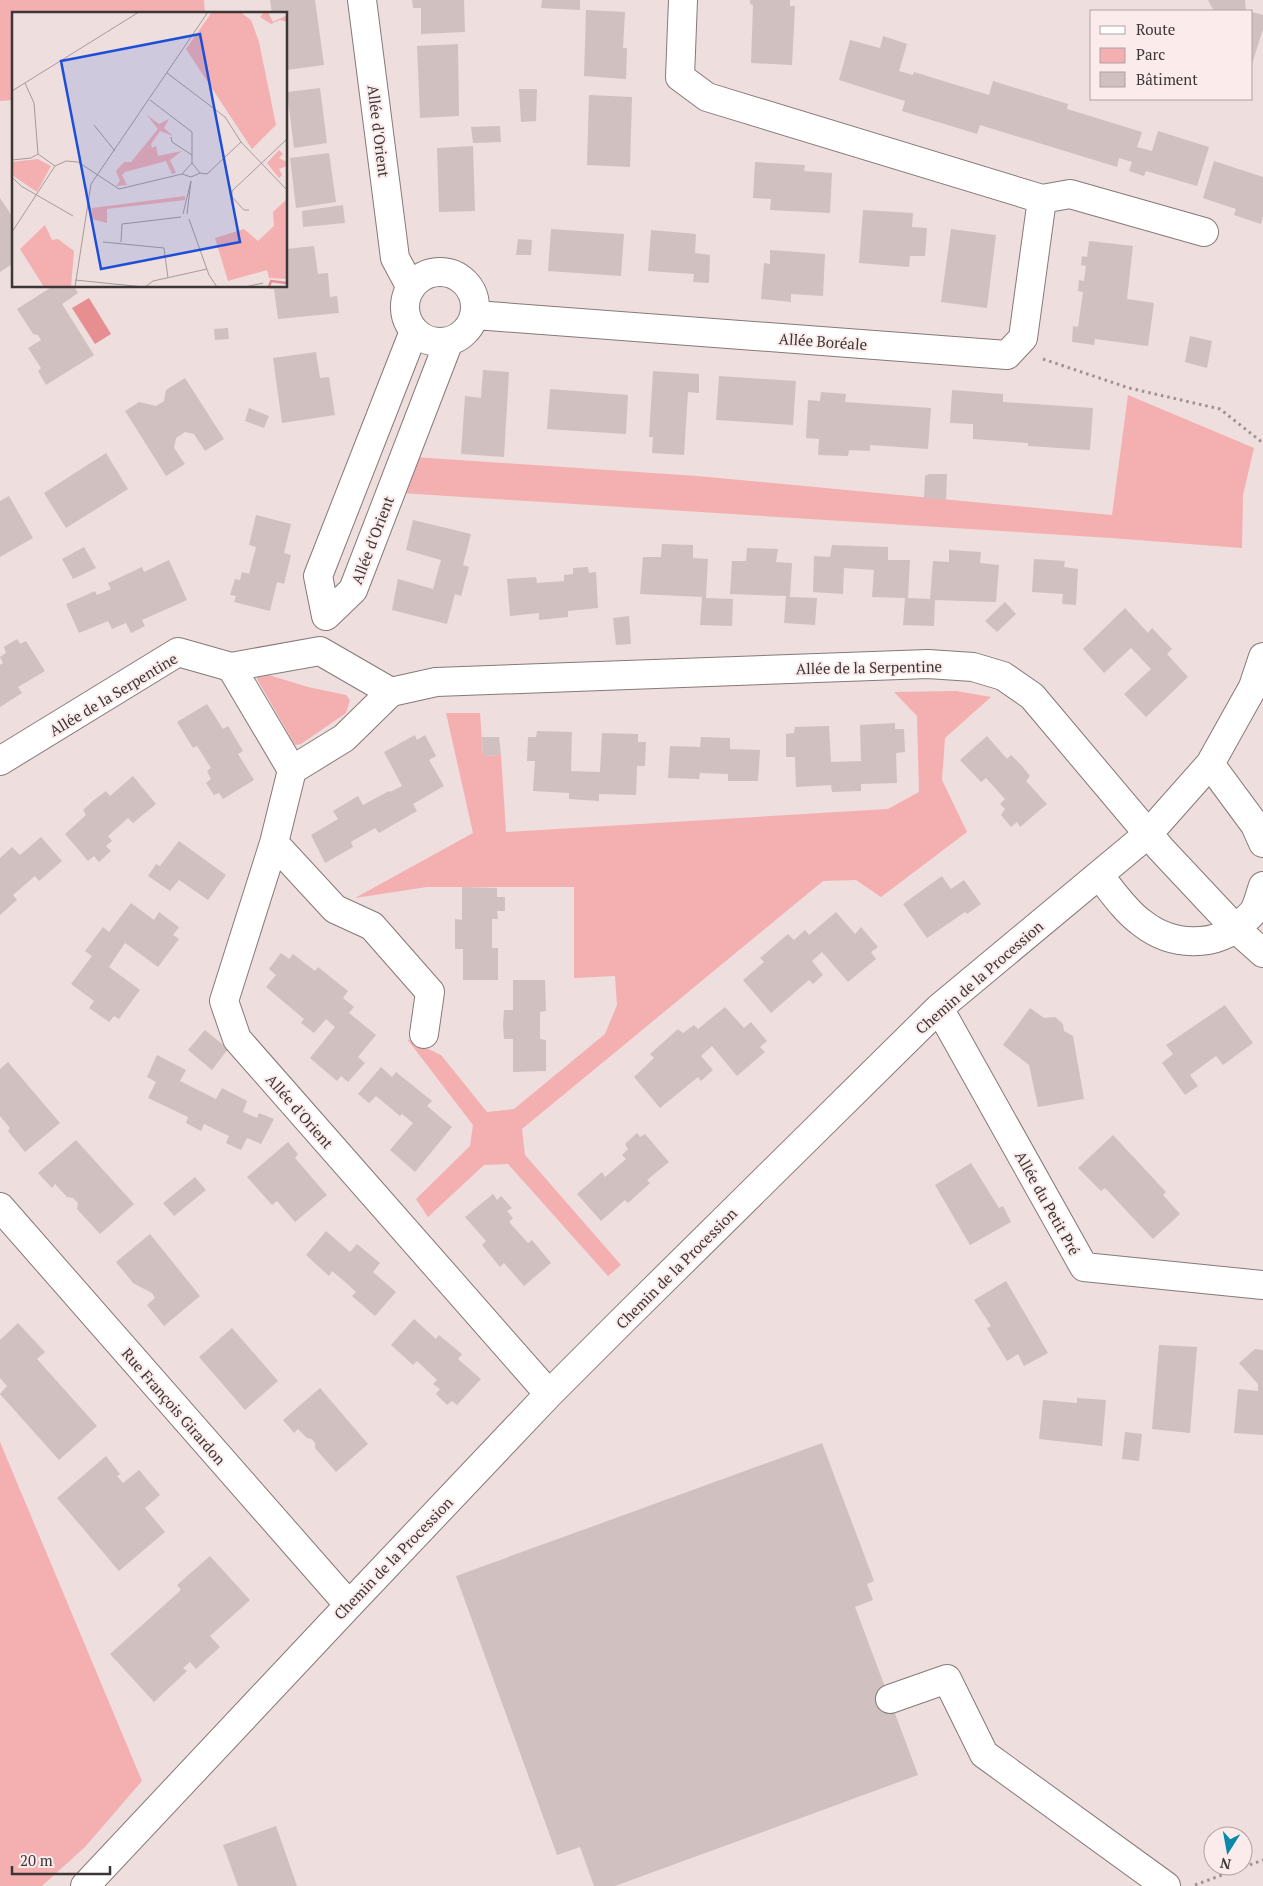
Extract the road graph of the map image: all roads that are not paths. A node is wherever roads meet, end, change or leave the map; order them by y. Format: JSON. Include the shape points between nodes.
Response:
{"nodes":[{"id":1,"x":362,"y":0,"type":"edge"},
{"id":2,"x":683,"y":0,"type":"edge"},
{"id":3,"x":1042,"y":199,"type":"junction"},
{"id":4,"x":1204,"y":232,"type":"dead end"},
{"id":5,"x":411,"y":288,"type":"junction"},
{"id":6,"x":475,"y":315,"type":"junction"},
{"id":7,"x":414,"y":331,"type":"junction"},
{"id":8,"x":449,"y":341,"type":"junction"},
{"id":9,"x":326,"y":616,"type":"junction"},
{"id":10,"x":320,"y":651,"type":"junction"},
{"id":11,"x":1263,"y":657,"type":"edge"},
{"id":12,"x":231,"y":667,"type":"junction"},
{"id":13,"x":391,"y":692,"type":"junction"},
{"id":14,"x":0,"y":762,"type":"edge"},
{"id":15,"x":1210,"y":764,"type":"junction"},
{"id":16,"x":292,"y":770,"type":"junction"},
{"id":17,"x":1148,"y":834,"type":"junction"},
{"id":18,"x":274,"y":843,"type":"junction"},
{"id":19,"x":1263,"y":843,"type":"edge"},
{"id":20,"x":1099,"y":875,"type":"junction"},
{"id":21,"x":1263,"y":886,"type":"edge"},
{"id":22,"x":1236,"y":928,"type":"junction"},
{"id":23,"x":1263,"y":953,"type":"edge"},
{"id":24,"x":939,"y":1008,"type":"junction"},
{"id":25,"x":424,"y":1034,"type":"dead end"},
{"id":26,"x":0,"y":1207,"type":"edge"},
{"id":27,"x":1263,"y":1285,"type":"edge"},
{"id":28,"x":549,"y":1394,"type":"junction"},
{"id":29,"x":348,"y":1605,"type":"junction"},
{"id":30,"x":890,"y":1699,"type":"dead end"},
{"id":31,"x":85,"y":1886,"type":"edge"},
{"id":32,"x":1166,"y":1886,"type":"edge"}],
"edges":[{"from":1,"to":5,"type":"street","name":"Allée d'Orient","via":[[395,258]]},
{"from":2,"to":3,"type":"street","via":[[680,77],[707,98]]},
{"from":3,"to":4,"type":"street","via":[[1070,194]]},
{"from":3,"to":6,"type":"street","name":"Allée Boréale","via":[[1023,338],[1007,356]]},
{"from":5,"to":6,"type":"street","via":[[430,273],[454,275],[472,291]]},
{"from":5,"to":7,"type":"street","via":[[405,310]]},
{"from":6,"to":8,"type":"street","via":[[466,332]]},
{"from":7,"to":8,"type":"street","via":[[430,341]]},
{"from":7,"to":9,"type":"street","via":[[318,576]]},
{"from":8,"to":9,"type":"street","name":"Allée d'Orient","via":[[353,590]]},
{"from":9,"to":10,"type":"street"},
{"from":10,"to":12,"type":"street"},
{"from":10,"to":13,"type":"street"},
{"from":11,"to":15,"type":"street","name":"Chemin de la Procession","via":[[1253,687]]},
{"from":12,"to":14,"type":"street","name":"Allée de la Serpentine","via":[[178,652]]},
{"from":12,"to":16,"type":"street"},
{"from":13,"to":16,"type":"street","via":[[344,738]]},
{"from":13,"to":17,"type":"street","name":"Allée de la Serpentine","via":[[436,682],[928,664],[972,667],[1003,676],[1032,696]]},
{"from":15,"to":17,"type":"street","name":"Chemin de la Procession"},
{"from":15,"to":19,"type":"street","via":[[1255,825]]},
{"from":16,"to":18,"type":"street","name":"Allée d'Orient"},
{"from":17,"to":20,"type":"street","name":"Chemin de la Procession"},
{"from":17,"to":22,"type":"street","name":"Allée de la Serpentine"},
{"from":18,"to":25,"type":"street","via":[[335,909],[372,926],[430,992]]},
{"from":18,"to":28,"type":"street","name":"Allée d'Orient","via":[[224,1001],[237,1039]]},
{"from":20,"to":22,"type":"street","via":[[1142,924],[1168,938],[1207,941]]},
{"from":20,"to":24,"type":"street","name":"Chemin de la Procession"},
{"from":21,"to":22,"type":"street","via":[[1254,911]]},
{"from":22,"to":23,"type":"street","name":"Allée de la Serpentine"},
{"from":24,"to":27,"type":"street","name":"Allée du Petit Pré","via":[[1084,1267]]},
{"from":24,"to":28,"type":"street","name":"Chemin de la Procession"},
{"from":26,"to":29,"type":"street","name":"Rue François Girardon"},
{"from":28,"to":29,"type":"street","name":"Chemin de la Procession"},
{"from":29,"to":31,"type":"street","name":"Chemin de la Procession"},
{"from":30,"to":32,"type":"street","via":[[948,1679],[984,1754]]}]}
